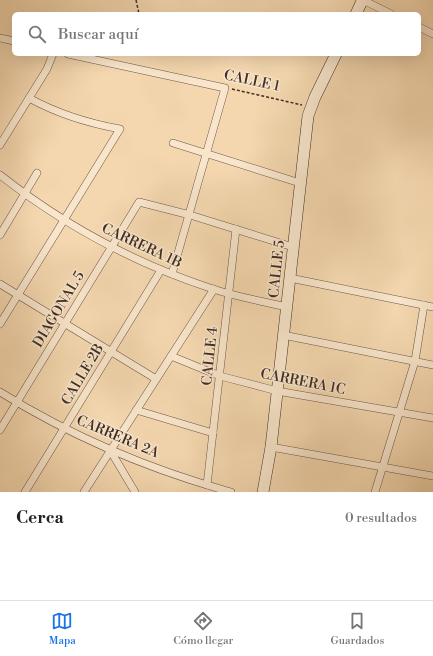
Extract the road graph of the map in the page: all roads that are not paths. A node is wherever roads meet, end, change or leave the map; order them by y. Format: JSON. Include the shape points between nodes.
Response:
{"nodes":[{"id":1,"x":362,"y":0,"type":"edge"},
{"id":2,"x":357,"y":12,"type":"edge"},
{"id":3,"x":387,"y":12,"type":"edge"},
{"id":4,"x":421,"y":28,"type":"edge"},
{"id":5,"x":433,"y":34,"type":"edge"},
{"id":6,"x":0,"y":38,"type":"edge"},
{"id":7,"x":12,"y":41,"type":"edge"},
{"id":8,"x":52,"y":56,"type":"edge"},
{"id":9,"x":77,"y":56,"type":"edge"},
{"id":10,"x":335,"y":56,"type":"edge"},
{"id":11,"x":29,"y":98,"type":"junction"},
{"id":12,"x":173,"y":143,"type":"dead end"},
{"id":13,"x":0,"y":145,"type":"edge"},
{"id":14,"x":208,"y":154,"type":"junction"},
{"id":15,"x":37,"y":174,"type":"dead end"},
{"id":16,"x":0,"y":175,"type":"edge"},
{"id":17,"x":300,"y":183,"type":"junction"},
{"id":18,"x":24,"y":194,"type":"junction"},
{"id":19,"x":190,"y":215,"type":"junction"},
{"id":20,"x":64,"y":220,"type":"junction"},
{"id":21,"x":236,"y":230,"type":"junction"},
{"id":22,"x":0,"y":235,"type":"edge"},
{"id":23,"x":111,"y":247,"type":"junction"},
{"id":24,"x":293,"y":247,"type":"junction"},
{"id":25,"x":161,"y":270,"type":"junction"},
{"id":26,"x":172,"y":274,"type":"junction"},
{"id":27,"x":290,"y":278,"type":"junction"},
{"id":28,"x":0,"y":284,"type":"edge"},
{"id":29,"x":214,"y":289,"type":"junction"},
{"id":30,"x":229,"y":293,"type":"junction"},
{"id":31,"x":18,"y":295,"type":"junction"},
{"id":32,"x":424,"y":305,"type":"junction"},
{"id":33,"x":286,"y":307,"type":"junction"},
{"id":34,"x":433,"y":307,"type":"edge"},
{"id":35,"x":65,"y":323,"type":"junction"},
{"id":36,"x":0,"y":324,"type":"edge"},
{"id":37,"x":283,"y":335,"type":"junction"},
{"id":38,"x":111,"y":352,"type":"junction"},
{"id":39,"x":171,"y":356,"type":"junction"},
{"id":40,"x":416,"y":361,"type":"junction"},
{"id":41,"x":433,"y":364,"type":"edge"},
{"id":42,"x":220,"y":376,"type":"junction"},
{"id":43,"x":156,"y":379,"type":"junction"},
{"id":44,"x":277,"y":391,"type":"junction"},
{"id":45,"x":0,"y":392,"type":"edge"},
{"id":46,"x":17,"y":402,"type":"junction"},
{"id":47,"x":136,"y":410,"type":"junction"},
{"id":48,"x":400,"y":413,"type":"junction"},
{"id":49,"x":433,"y":418,"type":"edge"},
{"id":50,"x":65,"y":428,"type":"junction"},
{"id":51,"x":0,"y":430,"type":"edge"},
{"id":52,"x":213,"y":434,"type":"junction"},
{"id":53,"x":270,"y":447,"type":"junction"},
{"id":54,"x":110,"y":450,"type":"junction"},
{"id":55,"x":383,"y":467,"type":"junction"},
{"id":56,"x":433,"y":476,"type":"edge"},
{"id":57,"x":207,"y":486,"type":"junction"},
{"id":58,"x":25,"y":492,"type":"edge"},
{"id":59,"x":84,"y":492,"type":"edge"},
{"id":60,"x":135,"y":492,"type":"edge"},
{"id":61,"x":231,"y":492,"type":"edge"},
{"id":62,"x":263,"y":492,"type":"edge"},
{"id":63,"x":375,"y":492,"type":"edge"}],
"edges":[{"from":1,"to":2,"type":"street"},
{"from":1,"to":3,"type":"street"},
{"from":4,"to":5,"type":"street"},
{"from":6,"to":7,"type":"street"},
{"from":8,"to":11,"type":"street"},
{"from":9,"to":14,"type":"street","name":"CALLE 1","via":[[225,88]]},
{"from":10,"to":17,"type":"street","name":"CALLE 5","via":[[314,97],[308,116]]},
{"from":11,"to":13,"type":"street"},
{"from":11,"to":20,"type":"street","via":[[65,116],[120,129]]},
{"from":12,"to":14,"type":"street"},
{"from":14,"to":17,"type":"street"},
{"from":14,"to":19,"type":"street"},
{"from":15,"to":18,"type":"street"},
{"from":16,"to":18,"type":"street","name":"CARRERA 1B"},
{"from":17,"to":24,"type":"street","name":"CALLE 5"},
{"from":18,"to":20,"type":"street","name":"CARRERA 1B"},
{"from":18,"to":22,"type":"street"},
{"from":19,"to":21,"type":"street"},
{"from":19,"to":23,"type":"street","name":"DIAGONAL 5","via":[[139,202]]},
{"from":19,"to":26,"type":"street"},
{"from":20,"to":23,"type":"street","name":"CARRERA 1B"},
{"from":20,"to":31,"type":"street"},
{"from":21,"to":24,"type":"street"},
{"from":21,"to":30,"type":"street","name":"CALLE 4"},
{"from":23,"to":25,"type":"street","name":"CARRERA 1B"},
{"from":23,"to":35,"type":"street","name":"DIAGONAL 5"},
{"from":24,"to":27,"type":"street","name":"CALLE 5"},
{"from":25,"to":26,"type":"street","name":"CARRERA 1B"},
{"from":25,"to":38,"type":"street","name":"CALLE 2B"},
{"from":26,"to":29,"type":"street","name":"CARRERA 1B"},
{"from":27,"to":32,"type":"street"},
{"from":27,"to":33,"type":"street","name":"CALLE 5"},
{"from":28,"to":31,"type":"street"},
{"from":29,"to":30,"type":"street","name":"CARRERA 1B"},
{"from":29,"to":39,"type":"street"},
{"from":30,"to":33,"type":"street","name":"CARRERA 1B"},
{"from":30,"to":42,"type":"street","name":"CALLE 4"},
{"from":31,"to":35,"type":"street"},
{"from":31,"to":36,"type":"street"},
{"from":32,"to":34,"type":"street"},
{"from":32,"to":40,"type":"street"},
{"from":33,"to":37,"type":"street","name":"CALLE 5"},
{"from":35,"to":38,"type":"street"},
{"from":35,"to":46,"type":"street","name":"DIAGONAL 5"},
{"from":37,"to":40,"type":"street"},
{"from":37,"to":44,"type":"street","name":"CALLE 5"},
{"from":38,"to":43,"type":"street"},
{"from":38,"to":50,"type":"street","name":"CALLE 2B"},
{"from":39,"to":42,"type":"street","name":"CARRERA 1C"},
{"from":39,"to":43,"type":"street"},
{"from":40,"to":41,"type":"street"},
{"from":40,"to":48,"type":"street"},
{"from":42,"to":44,"type":"street","name":"CARRERA 1C"},
{"from":42,"to":52,"type":"street","name":"CALLE 4"},
{"from":43,"to":47,"type":"street"},
{"from":44,"to":48,"type":"street","name":"CARRERA 1C"},
{"from":44,"to":53,"type":"street","name":"CALLE 5"},
{"from":45,"to":46,"type":"street","name":"CARRERA 2A"},
{"from":46,"to":50,"type":"street","name":"CARRERA 2A"},
{"from":46,"to":51,"type":"street","name":"DIAGONAL 5"},
{"from":47,"to":52,"type":"street"},
{"from":47,"to":54,"type":"street"},
{"from":48,"to":49,"type":"street","name":"CARRERA 1C"},
{"from":48,"to":55,"type":"street"},
{"from":50,"to":54,"type":"street","name":"CARRERA 2A"},
{"from":50,"to":58,"type":"street","name":"CALLE 2B"},
{"from":52,"to":57,"type":"street","name":"CALLE 4"},
{"from":53,"to":55,"type":"street"},
{"from":53,"to":62,"type":"street","name":"CALLE 5"},
{"from":54,"to":57,"type":"street","name":"CARRERA 2A"},
{"from":54,"to":59,"type":"street"},
{"from":54,"to":60,"type":"street"},
{"from":55,"to":56,"type":"street"},
{"from":55,"to":63,"type":"street"},
{"from":57,"to":61,"type":"street","name":"CARRERA 2A"}]}
